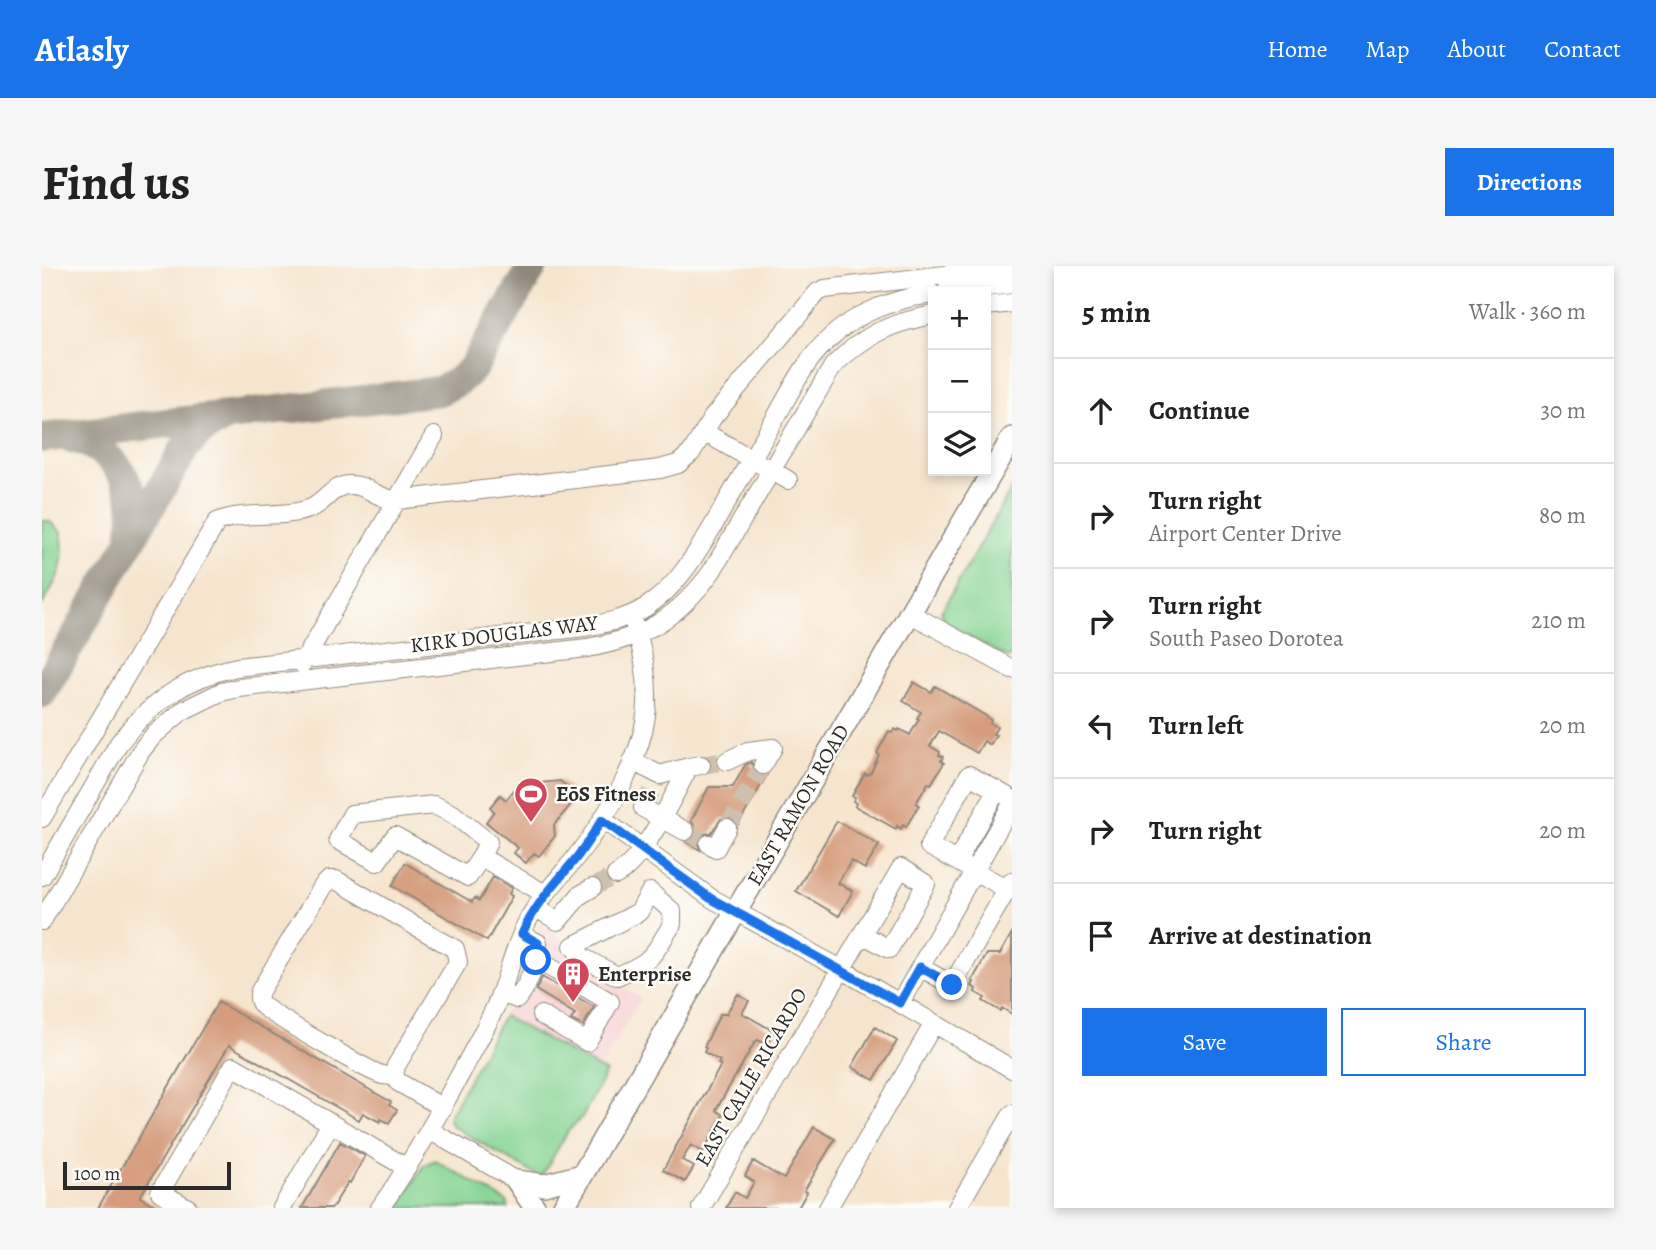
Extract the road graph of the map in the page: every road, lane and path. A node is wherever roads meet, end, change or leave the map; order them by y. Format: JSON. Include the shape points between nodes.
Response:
{"nodes":[{"id":1,"x":1012,"y":267,"type":"edge"},
{"id":2,"x":1012,"y":284,"type":"edge"},
{"id":3,"x":987,"y":287,"type":"edge"},
{"id":4,"x":928,"y":295,"type":"edge"},
{"id":5,"x":1012,"y":303,"type":"edge"},
{"id":6,"x":991,"y":305,"type":"edge"},
{"id":7,"x":928,"y":316,"type":"edge"},
{"id":8,"x":704,"y":432,"type":"junction"},
{"id":9,"x":434,"y":436,"type":"dead end"},
{"id":10,"x":1012,"y":438,"type":"edge"},
{"id":11,"x":751,"y":459,"type":"junction"},
{"id":12,"x":771,"y":470,"type":"junction"},
{"id":13,"x":788,"y":480,"type":"dead end"},
{"id":14,"x":397,"y":500,"type":"junction"},
{"id":15,"x":909,"y":613,"type":"junction"},
{"id":16,"x":631,"y":615,"type":"junction"},
{"id":17,"x":638,"y":634,"type":"junction"},
{"id":18,"x":305,"y":659,"type":"junction"},
{"id":19,"x":1012,"y":669,"type":"edge"},
{"id":20,"x":292,"y":682,"type":"junction"},
{"id":21,"x":632,"y":761,"type":"junction"},
{"id":22,"x":727,"y":761,"type":"tunnel mouth"},
{"id":23,"x":763,"y":765,"type":"dead end"},
{"id":24,"x":1007,"y":798,"type":"edge"},
{"id":25,"x":643,"y":808,"type":"dead end"},
{"id":26,"x":42,"y":818,"type":"edge"},
{"id":27,"x":661,"y":818,"type":"junction"},
{"id":28,"x":602,"y":820,"type":"junction"},
{"id":29,"x":727,"y":828,"type":"tunnel mouth"},
{"id":30,"x":685,"y":831,"type":"tunnel mouth"},
{"id":31,"x":709,"y":844,"type":"dead end"},
{"id":32,"x":642,"y":848,"type":"junction"},
{"id":33,"x":481,"y":857,"type":"junction"},
{"id":34,"x":957,"y":861,"type":"junction"},
{"id":35,"x":975,"y":870,"type":"junction"},
{"id":36,"x":42,"y":876,"type":"edge"},
{"id":37,"x":1010,"y":885,"type":"edge"},
{"id":38,"x":586,"y":892,"type":"tunnel mouth"},
{"id":39,"x":650,"y":892,"type":"junction"},
{"id":40,"x":540,"y":901,"type":"junction"},
{"id":41,"x":737,"y":912,"type":"junction"},
{"id":42,"x":42,"y":921,"type":"edge"},
{"id":43,"x":558,"y":921,"type":"junction"},
{"id":44,"x":522,"y":934,"type":"junction"},
{"id":45,"x":862,"y":934,"type":"dead end"},
{"id":46,"x":573,"y":946,"type":"junction"},
{"id":47,"x":536,"y":960,"type":"junction"},
{"id":48,"x":920,"y":967,"type":"junction"},
{"id":49,"x":841,"y":969,"type":"junction"},
{"id":50,"x":509,"y":996,"type":"junction"},
{"id":51,"x":900,"y":1003,"type":"junction"},
{"id":52,"x":934,"y":1023,"type":"junction"},
{"id":53,"x":1012,"y":1069,"type":"edge"},
{"id":54,"x":394,"y":1075,"type":"junction"},
{"id":55,"x":443,"y":1108,"type":"junction"},
{"id":56,"x":1012,"y":1114,"type":"edge"},
{"id":57,"x":331,"y":1123,"type":"junction"},
{"id":58,"x":430,"y":1131,"type":"junction"},
{"id":59,"x":407,"y":1168,"type":"junction"},
{"id":60,"x":582,"y":1175,"type":"junction"},
{"id":61,"x":517,"y":1181,"type":"junction"},
{"id":62,"x":188,"y":1208,"type":"edge"},
{"id":63,"x":282,"y":1208,"type":"edge"},
{"id":64,"x":380,"y":1208,"type":"edge"},
{"id":65,"x":535,"y":1208,"type":"edge"},
{"id":66,"x":564,"y":1208,"type":"edge"},
{"id":67,"x":701,"y":1208,"type":"edge"},
{"id":68,"x":828,"y":1208,"type":"edge"},
{"id":69,"x":957,"y":1208,"type":"edge"}],
"edges":[{"from":1,"to":8,"type":"street","via":[[818,292]]},
{"from":2,"to":3,"type":"street"},
{"from":4,"to":11,"type":"street","name":"KIRK DOUGLAS WAY","via":[[881,306],[825,343]]},
{"from":5,"to":6,"type":"street"},
{"from":7,"to":12,"type":"street","name":"KIRK DOUGLAS WAY","via":[[883,328],[848,351],[821,384]]},
{"from":8,"to":11,"type":"street"},
{"from":8,"to":14,"type":"street","via":[[678,464],[660,469]]},
{"from":9,"to":14,"type":"street"},
{"from":10,"to":15,"type":"main road","name":"EAST RAMON ROAD"},
{"from":11,"to":12,"type":"street"},
{"from":11,"to":16,"type":"street","name":"KIRK DOUGLAS WAY","via":[[688,567],[658,598]]},
{"from":12,"to":13,"type":"street"},
{"from":12,"to":17,"type":"street","name":"KIRK DOUGLAS WAY","via":[[695,594],[660,624]]},
{"from":14,"to":18,"type":"street"},
{"from":14,"to":26,"type":"street","via":[[347,485],[309,509],[217,522]]},
{"from":15,"to":19,"type":"street"},
{"from":15,"to":41,"type":"main road","name":"EAST RAMON ROAD"},
{"from":16,"to":17,"type":"street"},
{"from":16,"to":18,"type":"street","name":"KIRK DOUGLAS WAY","via":[[585,627]]},
{"from":17,"to":20,"type":"street","name":"KIRK DOUGLAS WAY","via":[[587,648]]},
{"from":17,"to":21,"type":"street","via":[[647,706]]},
{"from":18,"to":20,"type":"street"},
{"from":18,"to":36,"type":"street","name":"KIRK DOUGLAS WAY","via":[[220,670],[185,683],[155,704],[119,743]]},
{"from":20,"to":42,"type":"street","name":"KIRK DOUGLAS WAY","via":[[221,692],[166,722],[141,751]]},
{"from":21,"to":27,"type":"street","via":[[659,777],[695,766]]},
{"from":21,"to":28,"type":"street"},
{"from":22,"to":23,"type":"street","via":[[748,751],[772,748]]},
{"from":24,"to":34,"type":"street"},
{"from":24,"to":34,"type":"street","via":[[969,775],[929,846]]},
{"from":24,"to":35,"type":"street"},
{"from":25,"to":27,"type":"street"},
{"from":27,"to":30,"type":"street"},
{"from":27,"to":32,"type":"street"},
{"from":28,"to":32,"type":"street"},
{"from":28,"to":40,"type":"street"},
{"from":29,"to":31,"type":"street","via":[[716,848]]},
{"from":32,"to":39,"type":"street","via":[[622,872]]},
{"from":32,"to":41,"type":"street"},
{"from":33,"to":33,"type":"street","via":[[488,842],[434,805],[352,814],[338,840],[377,862],[395,836],[468,877]]},
{"from":33,"to":40,"type":"street"},
{"from":34,"to":35,"type":"street"},
{"from":35,"to":37,"type":"street"},
{"from":35,"to":48,"type":"street"},
{"from":37,"to":48,"type":"street","via":[[952,985]]},
{"from":38,"to":43,"type":"street"},
{"from":39,"to":46,"type":"street","via":[[639,912]]},
{"from":39,"to":46,"type":"street","via":[[672,911],[672,924],[653,957],[617,976],[582,957]]},
{"from":40,"to":43,"type":"street"},
{"from":40,"to":44,"type":"street"},
{"from":41,"to":49,"type":"street"},
{"from":41,"to":60,"type":"main road","name":"EAST RAMON ROAD"},
{"from":43,"to":46,"type":"street"},
{"from":44,"to":47,"type":"street","via":[[538,943]]},
{"from":44,"to":50,"type":"street"},
{"from":45,"to":49,"type":"street","name":"EAST CALLE RICARDO"},
{"from":47,"to":50,"type":"street","via":[[525,989]]},
{"from":47,"to":50,"type":"street","via":[[610,1002],[587,1042]]},
{"from":48,"to":51,"type":"street"},
{"from":49,"to":51,"type":"street"},
{"from":49,"to":67,"type":"street","name":"EAST CALLE RICARDO"},
{"from":50,"to":55,"type":"street","via":[[486,1027]]},
{"from":51,"to":52,"type":"street"},
{"from":52,"to":53,"type":"street"},
{"from":52,"to":68,"type":"street"},
{"from":54,"to":54,"type":"street","via":[[458,956],[416,925],[329,880],[258,998],[279,1016],[360,1063],[382,1075]]},
{"from":54,"to":55,"type":"street","via":[[398,1082]]},
{"from":55,"to":58,"type":"street"},
{"from":56,"to":69,"type":"street"},
{"from":57,"to":59,"type":"street"},
{"from":57,"to":62,"type":"street","via":[[233,1066],[160,1192]]},
{"from":57,"to":63,"type":"street"},
{"from":58,"to":59,"type":"street"},
{"from":58,"to":61,"type":"street"},
{"from":59,"to":64,"type":"street"},
{"from":60,"to":61,"type":"main road","via":[[544,1185]]},
{"from":60,"to":66,"type":"main road","name":"EAST RAMON ROAD"},
{"from":61,"to":65,"type":"main road"}]}
